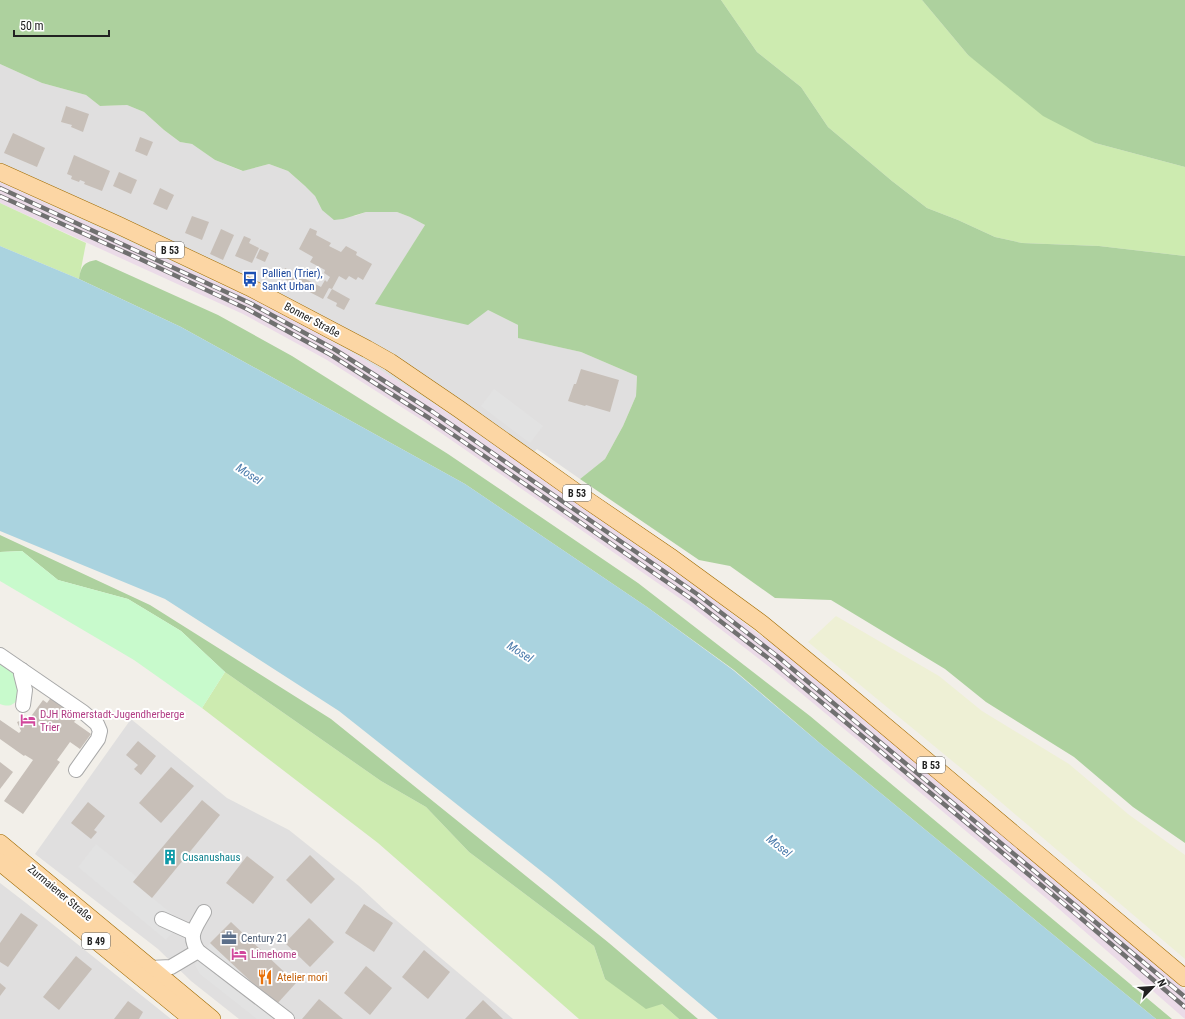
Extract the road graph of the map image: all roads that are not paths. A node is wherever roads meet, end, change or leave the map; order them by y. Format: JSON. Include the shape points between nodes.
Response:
{"nodes":[{"id":1,"x":0,"y":172,"type":"edge"},
{"id":2,"x":0,"y":655,"type":"edge"},
{"id":3,"x":22,"y":670,"type":"junction"},
{"id":4,"x":22,"y":705,"type":"dead end"},
{"id":5,"x":76,"y":770,"type":"dead end"},
{"id":6,"x":0,"y":843,"type":"edge"},
{"id":7,"x":0,"y":862,"type":"edge"},
{"id":8,"x":204,"y":912,"type":"dead end"},
{"id":9,"x":162,"y":919,"type":"dead end"},
{"id":10,"x":193,"y":933,"type":"junction"},
{"id":11,"x":198,"y":951,"type":"junction"},
{"id":12,"x":150,"y":968,"type":"junction"},
{"id":13,"x":1185,"y":978,"type":"edge"},
{"id":14,"x":192,"y":1019,"type":"edge"},
{"id":15,"x":212,"y":1019,"type":"edge"},
{"id":16,"x":287,"y":1019,"type":"edge"}],
"edges":[{"from":1,"to":13,"type":"main road","name":"Bonner Straße","number":"B 53","via":[[249,288],[390,362],[672,558],[760,623]]},
{"from":2,"to":3,"type":"street"},
{"from":3,"to":4,"type":"street","via":[[25,690]]},
{"from":3,"to":5,"type":"street","via":[[97,724],[100,731],[98,739]]},
{"from":6,"to":12,"type":"main road","name":"Zurmaiener Straße","number":"B 49"},
{"from":7,"to":14,"type":"main road","name":"Zurmaiener Straße","number":"B 49"},
{"from":8,"to":10,"type":"street"},
{"from":9,"to":10,"type":"street"},
{"from":10,"to":11,"type":"street","via":[[194,945]]},
{"from":11,"to":12,"type":"street","via":[[171,967]]},
{"from":11,"to":16,"type":"street"},
{"from":12,"to":15,"type":"main road","name":"Zurmaiener Straße","number":"B 49"}]}
